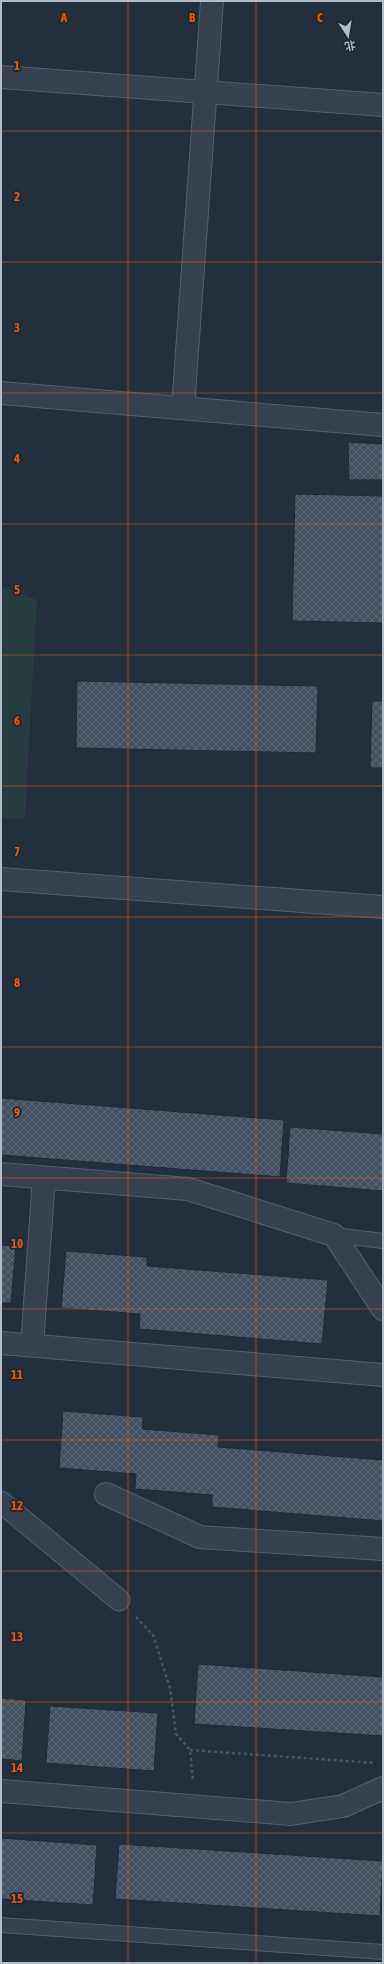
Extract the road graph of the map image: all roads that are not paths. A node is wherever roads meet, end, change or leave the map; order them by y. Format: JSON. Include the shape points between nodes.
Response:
{"nodes":[{"id":1,"x":212,"y":1,"type":"edge"},
{"id":2,"x":1,"y":78,"type":"edge"},
{"id":3,"x":205,"y":93,"type":"junction"},
{"id":4,"x":383,"y":105,"type":"edge"},
{"id":5,"x":1,"y":393,"type":"edge"},
{"id":6,"x":183,"y":408,"type":"junction"},
{"id":7,"x":383,"y":424,"type":"edge"},
{"id":8,"x":1,"y":879,"type":"edge"},
{"id":9,"x":383,"y":907,"type":"edge"},
{"id":10,"x":1,"y":1174,"type":"edge"},
{"id":11,"x":44,"y":1178,"type":"junction"},
{"id":12,"x":334,"y":1235,"type":"junction"},
{"id":13,"x":383,"y":1241,"type":"edge"},
{"id":14,"x":383,"y":1309,"type":"edge"},
{"id":15,"x":1,"y":1343,"type":"edge"},
{"id":16,"x":32,"y":1345,"type":"junction"},
{"id":17,"x":383,"y":1375,"type":"edge"},
{"id":18,"x":106,"y":1494,"type":"dead end"},
{"id":19,"x":1,"y":1502,"type":"edge"},
{"id":20,"x":383,"y":1549,"type":"edge"},
{"id":21,"x":119,"y":1600,"type":"road end"},
{"id":22,"x":1,"y":1791,"type":"edge"},
{"id":23,"x":382,"y":1792,"type":"edge"},
{"id":24,"x":1,"y":1925,"type":"edge"},
{"id":25,"x":383,"y":1952,"type":"edge"}],
"edges":[{"from":1,"to":3,"type":"street"},
{"from":2,"to":3,"type":"street"},
{"from":3,"to":4,"type":"street"},
{"from":3,"to":6,"type":"street"},
{"from":5,"to":6,"type":"street"},
{"from":6,"to":7,"type":"street"},
{"from":8,"to":9,"type":"street"},
{"from":10,"to":11,"type":"street"},
{"from":11,"to":12,"type":"street","via":[[188,1189]]},
{"from":11,"to":16,"type":"street"},
{"from":12,"to":13,"type":"lane"},
{"from":12,"to":14,"type":"street"},
{"from":15,"to":16,"type":"street"},
{"from":16,"to":17,"type":"street"},
{"from":18,"to":20,"type":"street","via":[[200,1537]]},
{"from":19,"to":21,"type":"street"},
{"from":22,"to":23,"type":"street","via":[[291,1814],[343,1806]]},
{"from":24,"to":25,"type":"lane"}]}
